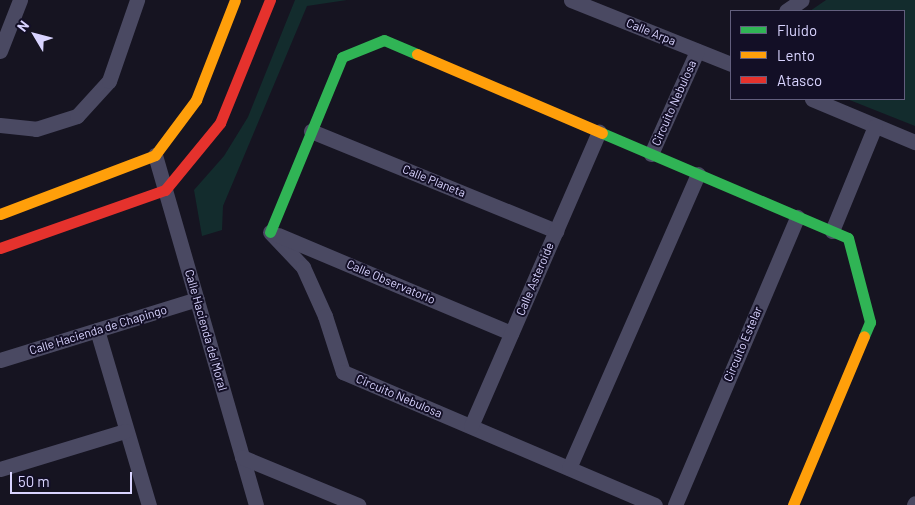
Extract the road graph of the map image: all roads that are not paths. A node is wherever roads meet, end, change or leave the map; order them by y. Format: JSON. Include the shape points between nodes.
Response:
{"nodes":[{"id":1,"x":20,"y":0,"type":"edge"},
{"id":2,"x":137,"y":0,"type":"edge"},
{"id":3,"x":235,"y":0,"type":"edge"},
{"id":4,"x":270,"y":0,"type":"edge"},
{"id":5,"x":571,"y":0,"type":"edge"},
{"id":6,"x":802,"y":0,"type":"edge"},
{"id":7,"x":787,"y":10,"type":"edge"},
{"id":8,"x":0,"y":51,"type":"edge"},
{"id":9,"x":698,"y":51,"type":"junction"},
{"id":10,"x":730,"y":64,"type":"edge"},
{"id":11,"x":814,"y":100,"type":"edge"},
{"id":12,"x":0,"y":125,"type":"edge"},
{"id":13,"x":876,"y":126,"type":"junction"},
{"id":14,"x":312,"y":131,"type":"junction"},
{"id":15,"x":599,"y":132,"type":"junction"},
{"id":16,"x":915,"y":142,"type":"edge"},
{"id":17,"x":651,"y":154,"type":"junction"},
{"id":18,"x":155,"y":155,"type":"junction"},
{"id":19,"x":698,"y":174,"type":"junction"},
{"id":20,"x":165,"y":190,"type":"junction"},
{"id":21,"x":0,"y":214,"type":"edge"},
{"id":22,"x":798,"y":217,"type":"junction"},
{"id":23,"x":556,"y":231,"type":"junction"},
{"id":24,"x":832,"y":231,"type":"junction"},
{"id":25,"x":270,"y":232,"type":"junction"},
{"id":26,"x":0,"y":248,"type":"edge"},
{"id":27,"x":197,"y":299,"type":"junction"},
{"id":28,"x":97,"y":330,"type":"junction"},
{"id":29,"x":511,"y":333,"type":"junction"},
{"id":30,"x":0,"y":360,"type":"edge"},
{"id":31,"x":471,"y":426,"type":"junction"},
{"id":32,"x":125,"y":431,"type":"junction"},
{"id":33,"x":242,"y":457,"type":"junction"},
{"id":34,"x":569,"y":468,"type":"junction"},
{"id":35,"x":0,"y":469,"type":"edge"},
{"id":36,"x":253,"y":504,"type":"edge"},
{"id":37,"x":352,"y":504,"type":"edge"},
{"id":38,"x":149,"y":505,"type":"edge"},
{"id":39,"x":655,"y":505,"type":"edge"},
{"id":40,"x":675,"y":505,"type":"edge"},
{"id":41,"x":793,"y":505,"type":"edge"}],
"edges":[{"from":1,"to":8,"type":"street"},
{"from":2,"to":12,"type":"street","via":[[109,81],[77,116],[36,129]]},
{"from":3,"to":18,"type":"street","via":[[196,100]]},
{"from":4,"to":20,"type":"street","via":[[220,123]]},
{"from":5,"to":9,"type":"street","name":"Calle Arpa"},
{"from":6,"to":7,"type":"street"},
{"from":9,"to":10,"type":"street","name":"Calle Arpa"},
{"from":9,"to":17,"type":"street","name":"Circuito Nebulosa"},
{"from":11,"to":13,"type":"street"},
{"from":13,"to":16,"type":"street"},
{"from":13,"to":24,"type":"street"},
{"from":14,"to":15,"type":"street","name":"Circuito Nebulosa","via":[[342,57],[384,40]]},
{"from":14,"to":23,"type":"street","name":"Calle Planeta"},
{"from":14,"to":25,"type":"street","name":"Circuito Nebulosa"},
{"from":15,"to":17,"type":"street","name":"Circuito Nebulosa"},
{"from":15,"to":23,"type":"street","name":"Calle Asteroide"},
{"from":17,"to":19,"type":"street","name":"Circuito Nebulosa"},
{"from":18,"to":20,"type":"street","name":"Calle Hacienda del Moral"},
{"from":18,"to":21,"type":"street"},
{"from":19,"to":22,"type":"street","name":"Circuito Nebulosa"},
{"from":19,"to":34,"type":"street"},
{"from":20,"to":26,"type":"street"},
{"from":20,"to":27,"type":"street","name":"Calle Hacienda del Moral"},
{"from":22,"to":24,"type":"street"},
{"from":22,"to":40,"type":"street","name":"Circuito Estelar"},
{"from":23,"to":29,"type":"street","name":"Calle Asteroide"},
{"from":24,"to":41,"type":"street","via":[[848,238],[870,322]]},
{"from":25,"to":29,"type":"street","name":"Calle Observatorio"},
{"from":25,"to":31,"type":"street","name":"Circuito Nebulosa","via":[[303,267],[325,316],[343,372]]},
{"from":27,"to":28,"type":"street","name":"Calle Hacienda de Chapingo"},
{"from":27,"to":33,"type":"street","name":"Calle Hacienda del Moral"},
{"from":28,"to":30,"type":"street","name":"Calle Hacienda de Chapingo"},
{"from":28,"to":32,"type":"street"},
{"from":29,"to":31,"type":"street","name":"Calle Asteroide"},
{"from":31,"to":34,"type":"street","name":"Circuito Nebulosa"},
{"from":32,"to":35,"type":"street"},
{"from":32,"to":38,"type":"street"},
{"from":33,"to":36,"type":"street","name":"Calle Hacienda del Moral"},
{"from":33,"to":37,"type":"street"},
{"from":34,"to":39,"type":"street"}]}
